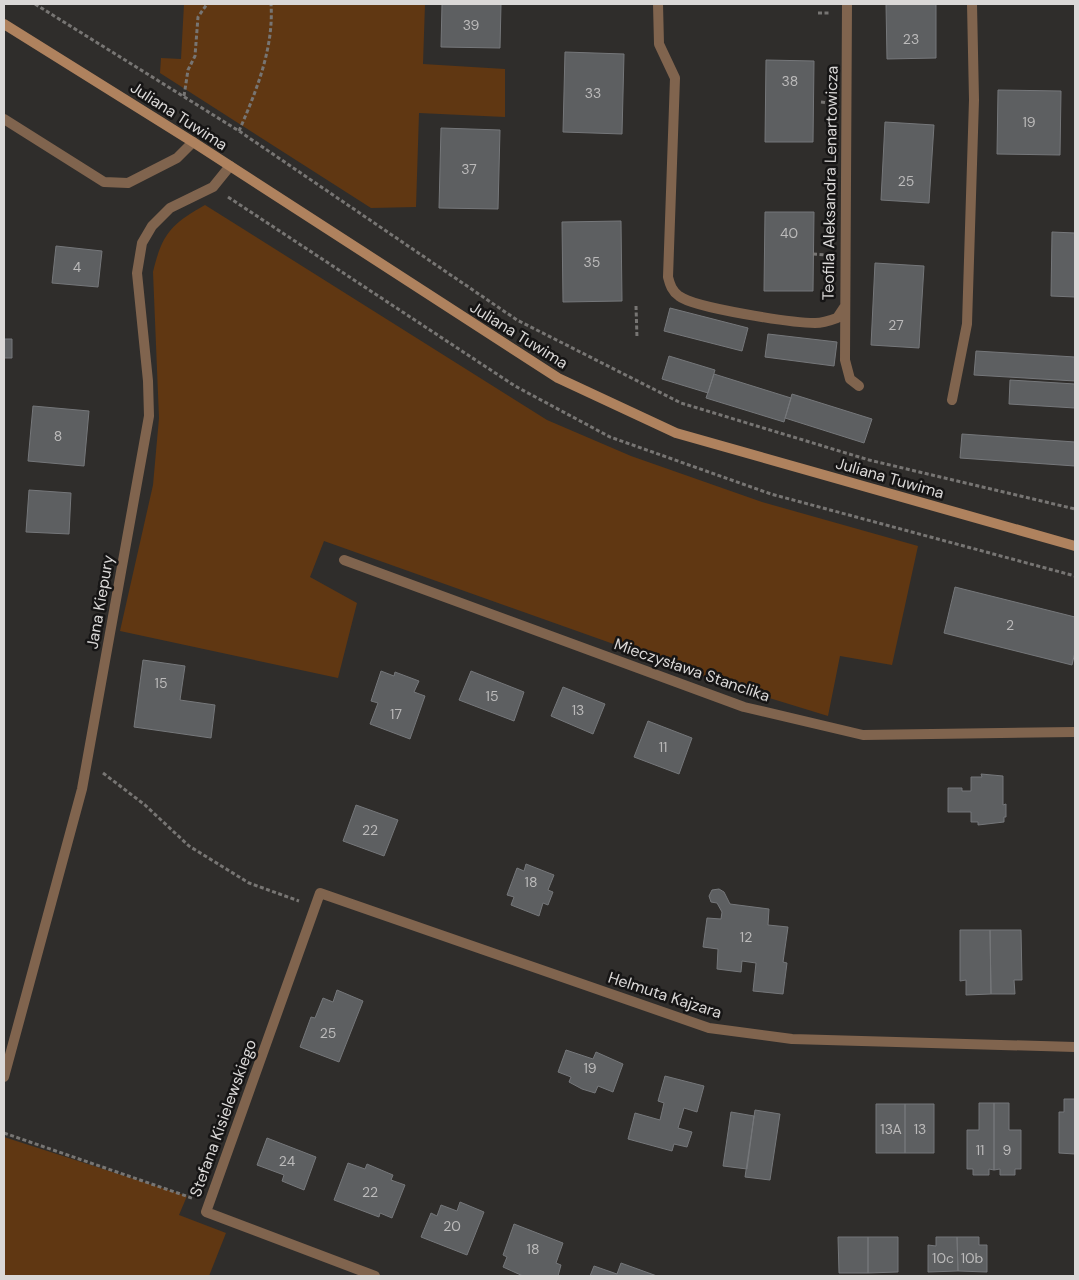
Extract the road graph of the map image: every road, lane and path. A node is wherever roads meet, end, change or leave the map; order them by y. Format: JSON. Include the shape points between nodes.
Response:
{"nodes":[{"id":1,"x":35,"y":4,"type":"edge"},
{"id":2,"x":207,"y":4,"type":"edge"},
{"id":3,"x":271,"y":4,"type":"edge"},
{"id":4,"x":658,"y":4,"type":"edge"},
{"id":5,"x":847,"y":4,"type":"edge"},
{"id":6,"x":972,"y":4,"type":"edge"},
{"id":7,"x":4,"y":24,"type":"edge"},
{"id":8,"x":184,"y":96,"type":"junction"},
{"id":9,"x":4,"y":119,"type":"edge"},
{"id":10,"x":238,"y":131,"type":"junction"},
{"id":11,"x":193,"y":142,"type":"junction"},
{"id":12,"x":230,"y":166,"type":"junction"},
{"id":13,"x":636,"y":306,"type":"dead end"},
{"id":14,"x":845,"y":306,"type":"junction"},
{"id":15,"x":637,"y":338,"type":"dead end"},
{"id":16,"x":859,"y":386,"type":"dead end"},
{"id":17,"x":952,"y":400,"type":"dead end"},
{"id":18,"x":1075,"y":509,"type":"edge"},
{"id":19,"x":1075,"y":546,"type":"edge"},
{"id":20,"x":344,"y":560,"type":"dead end"},
{"id":21,"x":1075,"y":732,"type":"edge"},
{"id":22,"x":87,"y":761,"type":"junction"},
{"id":23,"x":320,"y":893,"type":"joint"},
{"id":24,"x":316,"y":906,"type":"junction"},
{"id":25,"x":1075,"y":1046,"type":"edge"},
{"id":26,"x":4,"y":1077,"type":"edge"},
{"id":27,"x":4,"y":1133,"type":"edge"},
{"id":28,"x":209,"y":1204,"type":"junction"},
{"id":29,"x":375,"y":1276,"type":"edge"}],
"edges":[{"from":1,"to":8,"type":"path"},
{"from":2,"to":8,"type":"path","via":[[198,16],[195,56],[188,70]]},
{"from":3,"to":10,"type":"path","via":[[271,38],[251,103]]},
{"from":4,"to":14,"type":"street","name":"Teofila Aleksandra Lenartowicza","via":[[659,44],[675,78],[668,277],[671,288],[680,297],[697,304],[814,323],[837,318]]},
{"from":5,"to":14,"type":"street","name":"Teofila Aleksandra Lenartowicza"},
{"from":6,"to":17,"type":"street","via":[[974,100],[967,324]]},
{"from":7,"to":11,"type":"street","name":"Juliana Tuwima"},
{"from":8,"to":10,"type":"path"},
{"from":9,"to":11,"type":"street","via":[[104,182],[128,183],[177,158]]},
{"from":10,"to":18,"type":"path","via":[[517,320],[681,403],[869,460]]},
{"from":11,"to":12,"type":"street","name":"Juliana Tuwima"},
{"from":12,"to":19,"type":"street","name":"Juliana Tuwima","via":[[558,378],[676,433]]},
{"from":12,"to":22,"type":"street","name":"Jana Kiepury","via":[[213,187],[170,208],[152,226],[142,243],[137,273],[148,381],[148,416]]},
{"from":13,"to":15,"type":"path"},
{"from":14,"to":16,"type":"street","via":[[847,372]]},
{"from":20,"to":21,"type":"street","name":"Mieczysława Stanclika","via":[[744,708],[863,735]]},
{"from":22,"to":24,"type":"path","via":[[145,805],[189,846],[249,883]]},
{"from":22,"to":26,"type":"street","name":"Jana Kiepury"},
{"from":23,"to":24,"type":"street","name":"Stefana Kisielewskiego"},
{"from":23,"to":25,"type":"street","name":"Helmuta Kajzara","via":[[709,1028],[792,1039]]},
{"from":24,"to":28,"type":"street","name":"Stefana Kisielewskiego"},
{"from":27,"to":28,"type":"path"},
{"from":28,"to":29,"type":"street","name":"Stefana Kisielewskiego","via":[[206,1212]]}]}
